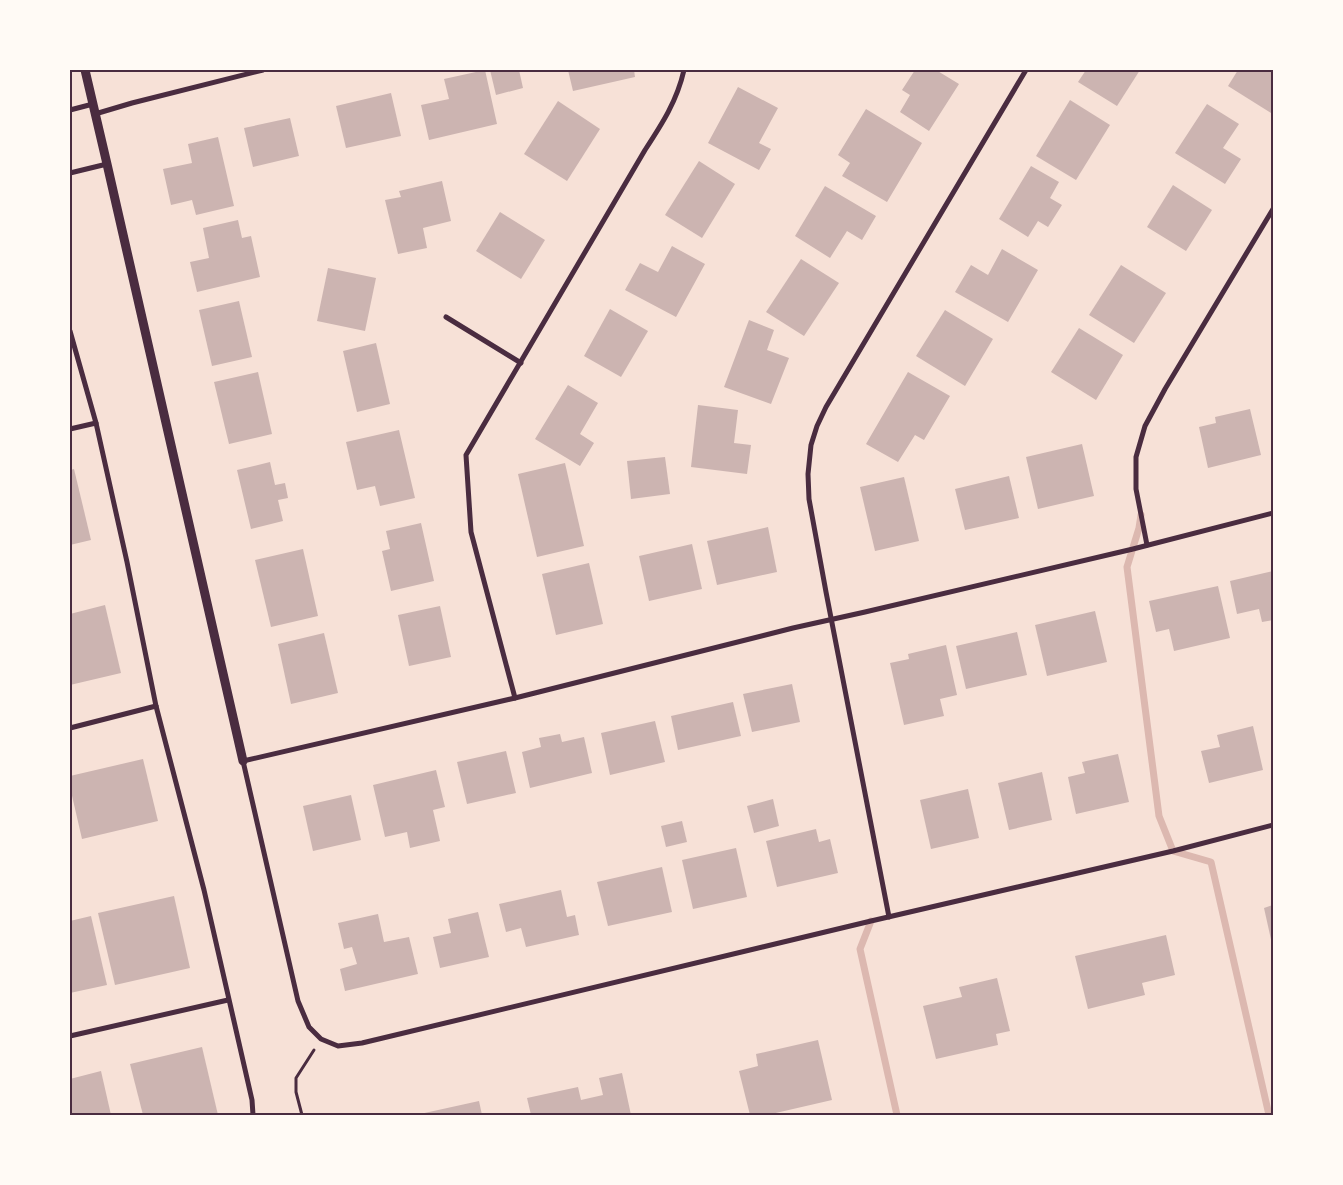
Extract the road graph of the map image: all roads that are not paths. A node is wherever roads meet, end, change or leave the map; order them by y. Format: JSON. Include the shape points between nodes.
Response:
{"nodes":[{"id":1,"x":84,"y":70,"type":"edge"},
{"id":2,"x":263,"y":70,"type":"edge"},
{"id":3,"x":684,"y":70,"type":"edge"},
{"id":4,"x":1026,"y":70,"type":"edge"},
{"id":5,"x":93,"y":104,"type":"junction"},
{"id":6,"x":70,"y":110,"type":"edge"},
{"id":7,"x":95,"y":114,"type":"junction"},
{"id":8,"x":107,"y":164,"type":"junction"},
{"id":9,"x":70,"y":174,"type":"edge"},
{"id":10,"x":1273,"y":209,"type":"edge"},
{"id":11,"x":446,"y":317,"type":"dead end"},
{"id":12,"x":70,"y":331,"type":"edge"},
{"id":13,"x":521,"y":363,"type":"junction"},
{"id":14,"x":96,"y":423,"type":"junction"},
{"id":15,"x":70,"y":429,"type":"edge"},
{"id":16,"x":1273,"y":513,"type":"edge"},
{"id":17,"x":1147,"y":545,"type":"junction"},
{"id":18,"x":832,"y":620,"type":"junction"},
{"id":19,"x":515,"y":698,"type":"junction"},
{"id":20,"x":156,"y":706,"type":"junction"},
{"id":21,"x":70,"y":728,"type":"edge"},
{"id":22,"x":243,"y":761,"type":"junction"},
{"id":23,"x":1273,"y":826,"type":"edge"},
{"id":24,"x":889,"y":917,"type":"junction"},
{"id":25,"x":228,"y":1000,"type":"junction"},
{"id":26,"x":70,"y":1036,"type":"edge"},
{"id":27,"x":253,"y":1115,"type":"edge"}],
"edges":[{"from":1,"to":5,"type":"street"},
{"from":2,"to":7,"type":"street"},
{"from":3,"to":13,"type":"street","via":[[670,112]]},
{"from":4,"to":18,"type":"street","via":[[817,426],[808,474]]},
{"from":5,"to":6,"type":"street"},
{"from":5,"to":7,"type":"street"},
{"from":7,"to":8,"type":"street"},
{"from":8,"to":9,"type":"street"},
{"from":8,"to":22,"type":"street"},
{"from":10,"to":17,"type":"street","via":[[1145,426],[1136,457],[1136,489]]},
{"from":11,"to":13,"type":"street"},
{"from":12,"to":14,"type":"street"},
{"from":13,"to":19,"type":"street","via":[[466,455],[471,532]]},
{"from":14,"to":15,"type":"street"},
{"from":14,"to":20,"type":"street"},
{"from":16,"to":17,"type":"street"},
{"from":17,"to":18,"type":"street"},
{"from":18,"to":19,"type":"street"},
{"from":18,"to":24,"type":"street"},
{"from":19,"to":22,"type":"street"},
{"from":20,"to":21,"type":"street"},
{"from":20,"to":25,"type":"street","via":[[204,890]]},
{"from":22,"to":24,"type":"street","via":[[298,1002],[309,1027],[321,1039],[338,1046]]},
{"from":23,"to":24,"type":"street"},
{"from":25,"to":26,"type":"street"},
{"from":25,"to":27,"type":"street"}]}
